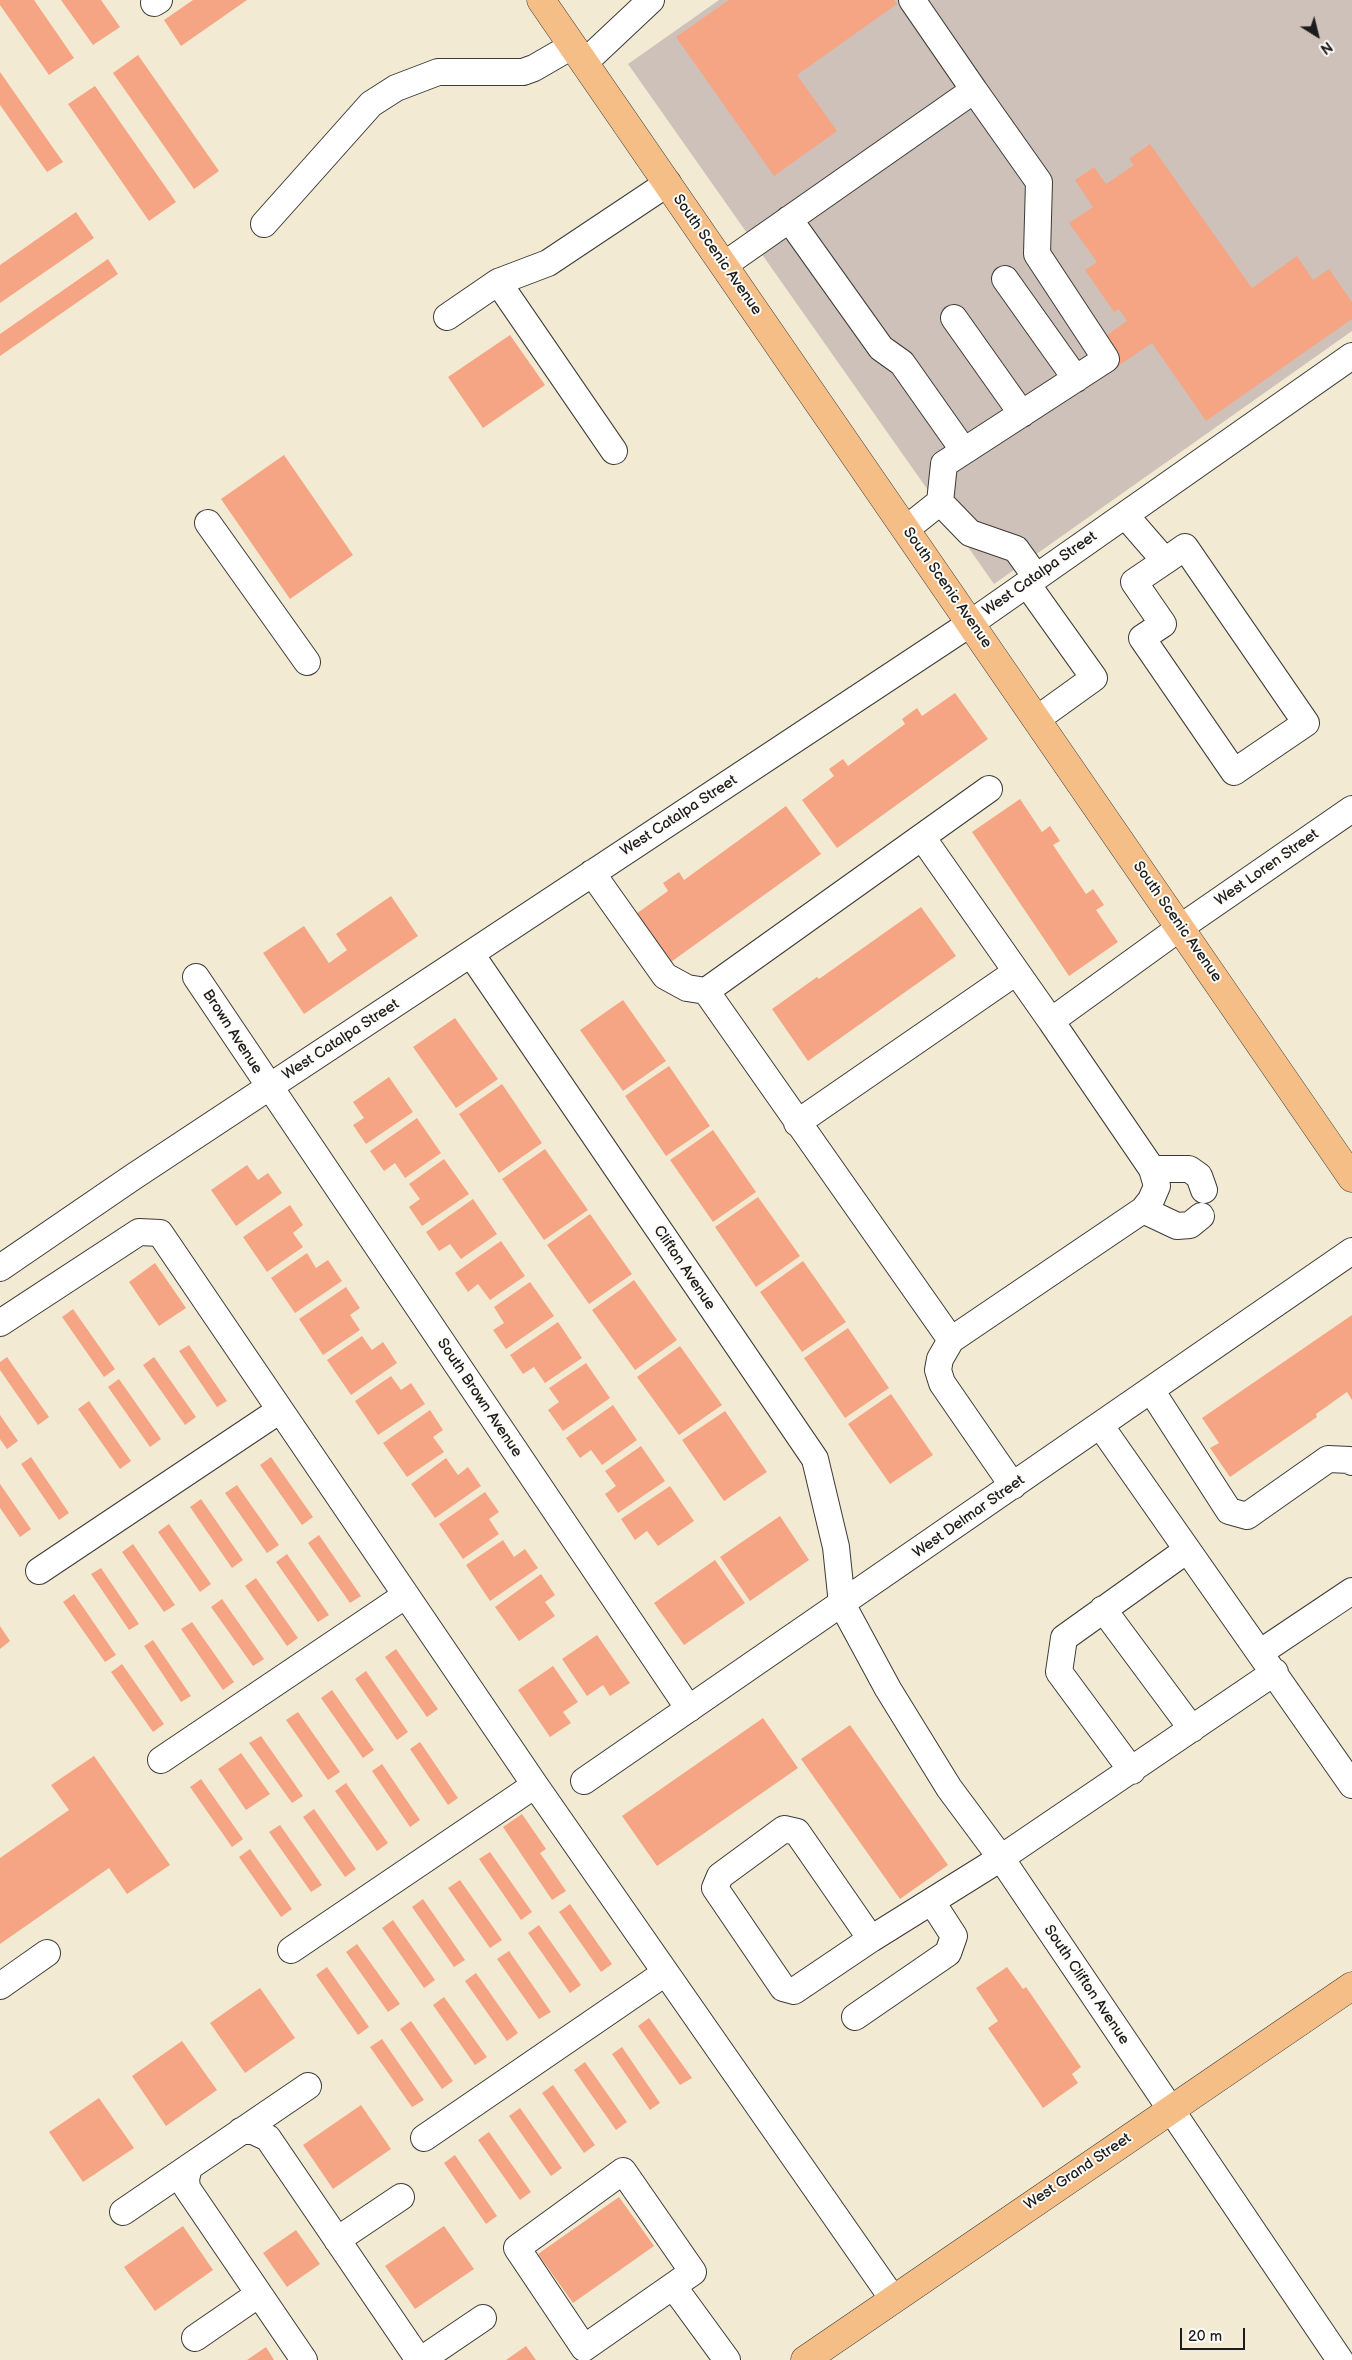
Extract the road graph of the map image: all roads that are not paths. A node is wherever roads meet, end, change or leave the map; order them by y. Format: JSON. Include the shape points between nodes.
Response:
{"nodes":[{"id":1,"x":541,"y":0,"type":"edge"},
{"id":2,"x":651,"y":0,"type":"edge"},
{"id":3,"x":912,"y":0,"type":"edge"},
{"id":4,"x":578,"y":54,"type":"junction"},
{"id":5,"x":974,"y":90,"type":"junction"},
{"id":6,"x":668,"y":183,"type":"junction"},
{"id":7,"x":789,"y":219,"type":"junction"},
{"id":8,"x":264,"y":224,"type":"dead end"},
{"id":9,"x":724,"y":265,"type":"junction"},
{"id":10,"x":1005,"y":279,"type":"dead end"},
{"id":11,"x":498,"y":282,"type":"junction"},
{"id":12,"x":447,"y":318,"type":"dead end"},
{"id":13,"x":954,"y":318,"type":"dead end"},
{"id":14,"x":1352,"y":356,"type":"edge"},
{"id":15,"x":1076,"y":378,"type":"junction"},
{"id":16,"x":1022,"y":414,"type":"junction"},
{"id":17,"x":614,"y":451,"type":"dead end"},
{"id":18,"x":964,"y":451,"type":"junction"},
{"id":19,"x":940,"y":502,"type":"junction"},
{"id":20,"x":1125,"y":515,"type":"junction"},
{"id":21,"x":208,"y":523,"type":"dead end"},
{"id":22,"x":906,"y":529,"type":"junction"},
{"id":23,"x":1165,"y":561,"type":"junction"},
{"id":24,"x":1032,"y":581,"type":"junction"},
{"id":25,"x":971,"y":623,"type":"junction"},
{"id":26,"x":306,"y":662,"type":"dead end"},
{"id":27,"x":1037,"y":718,"type":"junction"},
{"id":28,"x":989,"y":789,"type":"dead end"},
{"id":29,"x":1352,"y":808,"type":"edge"},
{"id":30,"x":922,"y":837,"type":"junction"},
{"id":31,"x":592,"y":873,"type":"junction"},
{"id":32,"x":1181,"y":927,"type":"junction"},
{"id":33,"x":471,"y":954,"type":"junction"},
{"id":34,"x":1016,"y":972,"type":"junction"},
{"id":35,"x":196,"y":976,"type":"dead end"},
{"id":36,"x":706,"y":991,"type":"junction"},
{"id":37,"x":1051,"y":1021,"type":"junction"},
{"id":38,"x":269,"y":1088,"type":"junction"},
{"id":39,"x":797,"y":1122,"type":"junction"},
{"id":40,"x":1152,"y":1169,"type":"junction"},
{"id":41,"x":1352,"y":1178,"type":"edge"},
{"id":42,"x":1204,"y":1190,"type":"dead end"},
{"id":43,"x":1143,"y":1210,"type":"junction"},
{"id":44,"x":1201,"y":1216,"type":"dead end"},
{"id":45,"x":1352,"y":1251,"type":"edge"},
{"id":46,"x":0,"y":1268,"type":"edge"},
{"id":47,"x":0,"y":1323,"type":"edge"},
{"id":48,"x":951,"y":1340,"type":"junction"},
{"id":49,"x":1151,"y":1390,"type":"junction"},
{"id":50,"x":280,"y":1410,"type":"junction"},
{"id":51,"x":1100,"y":1425,"type":"junction"},
{"id":52,"x":1352,"y":1462,"type":"edge"},
{"id":53,"x":1013,"y":1486,"type":"junction"},
{"id":54,"x":1187,"y":1550,"type":"junction"},
{"id":55,"x":39,"y":1572,"type":"dead end"},
{"id":56,"x":1352,"y":1591,"type":"edge"},
{"id":57,"x":406,"y":1595,"type":"junction"},
{"id":58,"x":842,"y":1604,"type":"junction"},
{"id":59,"x":1103,"y":1609,"type":"junction"},
{"id":60,"x":1268,"y":1662,"type":"junction"},
{"id":61,"x":689,"y":1709,"type":"junction"},
{"id":62,"x":1192,"y":1729,"type":"junction"},
{"id":63,"x":161,"y":1760,"type":"dead end"},
{"id":64,"x":1132,"y":1771,"type":"junction"},
{"id":65,"x":584,"y":1781,"type":"dead end"},
{"id":66,"x":535,"y":1785,"type":"junction"},
{"id":67,"x":1352,"y":1785,"type":"edge"},
{"id":68,"x":1001,"y":1858,"type":"junction"},
{"id":69,"x":932,"y":1902,"type":"junction"},
{"id":70,"x":871,"y":1939,"type":"junction"},
{"id":71,"x":291,"y":1950,"type":"dead end"},
{"id":72,"x":47,"y":1953,"type":"dead end"},
{"id":73,"x":665,"y":1973,"type":"junction"},
{"id":74,"x":0,"y":1986,"type":"edge"},
{"id":75,"x":1352,"y":1986,"type":"edge"},
{"id":76,"x":855,"y":2018,"type":"dead end"},
{"id":77,"x":308,"y":2086,"type":"dead end"},
{"id":78,"x":1170,"y":2109,"type":"junction"},
{"id":79,"x":241,"y":2131,"type":"junction"},
{"id":80,"x":424,"y":2138,"type":"dead end"},
{"id":81,"x":189,"y":2167,"type":"junction"},
{"id":82,"x":402,"y":2197,"type":"dead end"},
{"id":83,"x":123,"y":2212,"type":"dead end"},
{"id":84,"x":337,"y":2240,"type":"junction"},
{"id":85,"x":674,"y":2286,"type":"junction"},
{"id":86,"x":259,"y":2294,"type":"junction"},
{"id":87,"x":893,"y":2299,"type":"junction"},
{"id":88,"x":483,"y":2318,"type":"dead end"},
{"id":89,"x":195,"y":2338,"type":"dead end"},
{"id":90,"x":304,"y":2360,"type":"edge"},
{"id":91,"x":420,"y":2360,"type":"edge"},
{"id":92,"x":727,"y":2360,"type":"edge"},
{"id":93,"x":805,"y":2360,"type":"edge"},
{"id":94,"x":1340,"y":2360,"type":"edge"}],
"edges":[{"from":1,"to":4,"type":"main road","name":"South Scenic Avenue"},
{"from":2,"to":4,"type":"street"},
{"from":3,"to":5,"type":"street"},
{"from":4,"to":6,"type":"main road","name":"South Scenic Avenue"},
{"from":4,"to":8,"type":"street","via":[[523,72],[438,72],[396,88],[371,104]]},
{"from":5,"to":7,"type":"street"},
{"from":5,"to":15,"type":"street","via":[[1039,182],[1037,254],[1106,359]]},
{"from":6,"to":9,"type":"main road","name":"South Scenic Avenue"},
{"from":6,"to":11,"type":"street","via":[[548,263]]},
{"from":7,"to":9,"type":"street"},
{"from":7,"to":18,"type":"street","via":[[881,348],[902,363]]},
{"from":9,"to":22,"type":"main road","name":"South Scenic Avenue"},
{"from":10,"to":15,"type":"street"},
{"from":11,"to":12,"type":"street"},
{"from":11,"to":17,"type":"street"},
{"from":13,"to":16,"type":"street"},
{"from":14,"to":20,"type":"street","name":"West Catalpa Street"},
{"from":15,"to":16,"type":"street"},
{"from":16,"to":18,"type":"street"},
{"from":18,"to":19,"type":"street","via":[[944,464]]},
{"from":19,"to":22,"type":"street"},
{"from":19,"to":24,"type":"street","via":[[970,533],[1016,549]]},
{"from":20,"to":23,"type":"street"},
{"from":20,"to":24,"type":"street","name":"West Catalpa Street"},
{"from":21,"to":26,"type":"street"},
{"from":22,"to":25,"type":"main road","name":"South Scenic Avenue"},
{"from":23,"to":23,"type":"street","via":[[1134,582],[1163,624],[1142,638],[1234,772],[1306,723],[1185,547]]},
{"from":24,"to":25,"type":"street","name":"West Catalpa Street"},
{"from":24,"to":27,"type":"street","via":[[1094,678]]},
{"from":25,"to":27,"type":"main road","name":"South Scenic Avenue"},
{"from":25,"to":31,"type":"street","name":"West Catalpa Street"},
{"from":27,"to":32,"type":"main road","name":"South Scenic Avenue"},
{"from":28,"to":30,"type":"street"},
{"from":29,"to":32,"type":"street","name":"West Loren Street"},
{"from":30,"to":34,"type":"street"},
{"from":30,"to":36,"type":"street"},
{"from":31,"to":33,"type":"street","name":"West Catalpa Street"},
{"from":31,"to":36,"type":"street","via":[[665,976],[687,988]]},
{"from":32,"to":37,"type":"street","name":"West Loren Street"},
{"from":32,"to":41,"type":"main road","name":"South Scenic Avenue"},
{"from":33,"to":38,"type":"street","name":"West Catalpa Street"},
{"from":33,"to":58,"type":"street","name":"Clifton Avenue","via":[[815,1459],[836,1546]]},
{"from":34,"to":37,"type":"street"},
{"from":34,"to":39,"type":"street"},
{"from":35,"to":38,"type":"street","name":"Brown Avenue"},
{"from":36,"to":39,"type":"street"},
{"from":37,"to":40,"type":"street"},
{"from":38,"to":46,"type":"street","name":"West Catalpa Street"},
{"from":38,"to":61,"type":"street","name":"South Brown Avenue"},
{"from":39,"to":48,"type":"street"},
{"from":40,"to":42,"type":"street","via":[[1189,1169],[1199,1176]]},
{"from":40,"to":43,"type":"street","via":[[1157,1186]]},
{"from":43,"to":44,"type":"street","via":[[1177,1226],[1190,1225]]},
{"from":43,"to":48,"type":"street"},
{"from":45,"to":49,"type":"street","name":"West Delmar Street"},
{"from":47,"to":50,"type":"street","via":[[139,1232],[160,1233]]},
{"from":48,"to":53,"type":"street","via":[[940,1358],[938,1370],[942,1383]]},
{"from":49,"to":51,"type":"street","name":"West Delmar Street"},
{"from":49,"to":52,"type":"street","via":[[1229,1511],[1247,1516],[1328,1459]]},
{"from":50,"to":55,"type":"street"},
{"from":50,"to":57,"type":"street"},
{"from":51,"to":53,"type":"street","name":"West Delmar Street"},
{"from":51,"to":54,"type":"street"},
{"from":53,"to":58,"type":"street","name":"West Delmar Street"},
{"from":54,"to":59,"type":"street"},
{"from":54,"to":60,"type":"street"},
{"from":56,"to":60,"type":"street"},
{"from":57,"to":63,"type":"street"},
{"from":57,"to":66,"type":"street"},
{"from":58,"to":61,"type":"street","name":"West Delmar Street"},
{"from":58,"to":68,"type":"street","name":"South Clifton Avenue","via":[[888,1689],[950,1788]]},
{"from":59,"to":62,"type":"street"},
{"from":59,"to":64,"type":"street","via":[[1064,1638],[1059,1672]]},
{"from":60,"to":62,"type":"street"},
{"from":60,"to":67,"type":"street"},
{"from":61,"to":65,"type":"street","name":"West Delmar Street"},
{"from":62,"to":64,"type":"street"},
{"from":64,"to":68,"type":"street"},
{"from":66,"to":71,"type":"street"},
{"from":66,"to":73,"type":"street"},
{"from":68,"to":69,"type":"street"},
{"from":68,"to":78,"type":"street","name":"South Clifton Avenue"},
{"from":69,"to":70,"type":"street"},
{"from":69,"to":76,"type":"street","via":[[954,1936],[948,1953]]},
{"from":70,"to":70,"type":"street","via":[[794,1991],[782,1988],[715,1888],[720,1876],[784,1829],[797,1832]]},
{"from":72,"to":74,"type":"street"},
{"from":73,"to":80,"type":"street"},
{"from":73,"to":87,"type":"street"},
{"from":75,"to":78,"type":"main road","name":"West Grand Street"},
{"from":77,"to":79,"type":"street"},
{"from":78,"to":87,"type":"main road","name":"West Grand Street"},
{"from":78,"to":94,"type":"street","name":"South Clifton Avenue"},
{"from":79,"to":81,"type":"street"},
{"from":79,"to":84,"type":"street","via":[[253,2130],[268,2138]]},
{"from":81,"to":83,"type":"street"},
{"from":81,"to":86,"type":"street","via":[[187,2188]]},
{"from":82,"to":84,"type":"street"},
{"from":84,"to":91,"type":"street"},
{"from":85,"to":85,"type":"street","via":[[584,2348],[517,2248],[623,2171],[693,2272]]},
{"from":85,"to":92,"type":"street"},
{"from":86,"to":89,"type":"street"},
{"from":86,"to":90,"type":"street"},
{"from":87,"to":93,"type":"main road","name":"West Grand Street"},
{"from":88,"to":91,"type":"street"}]}
